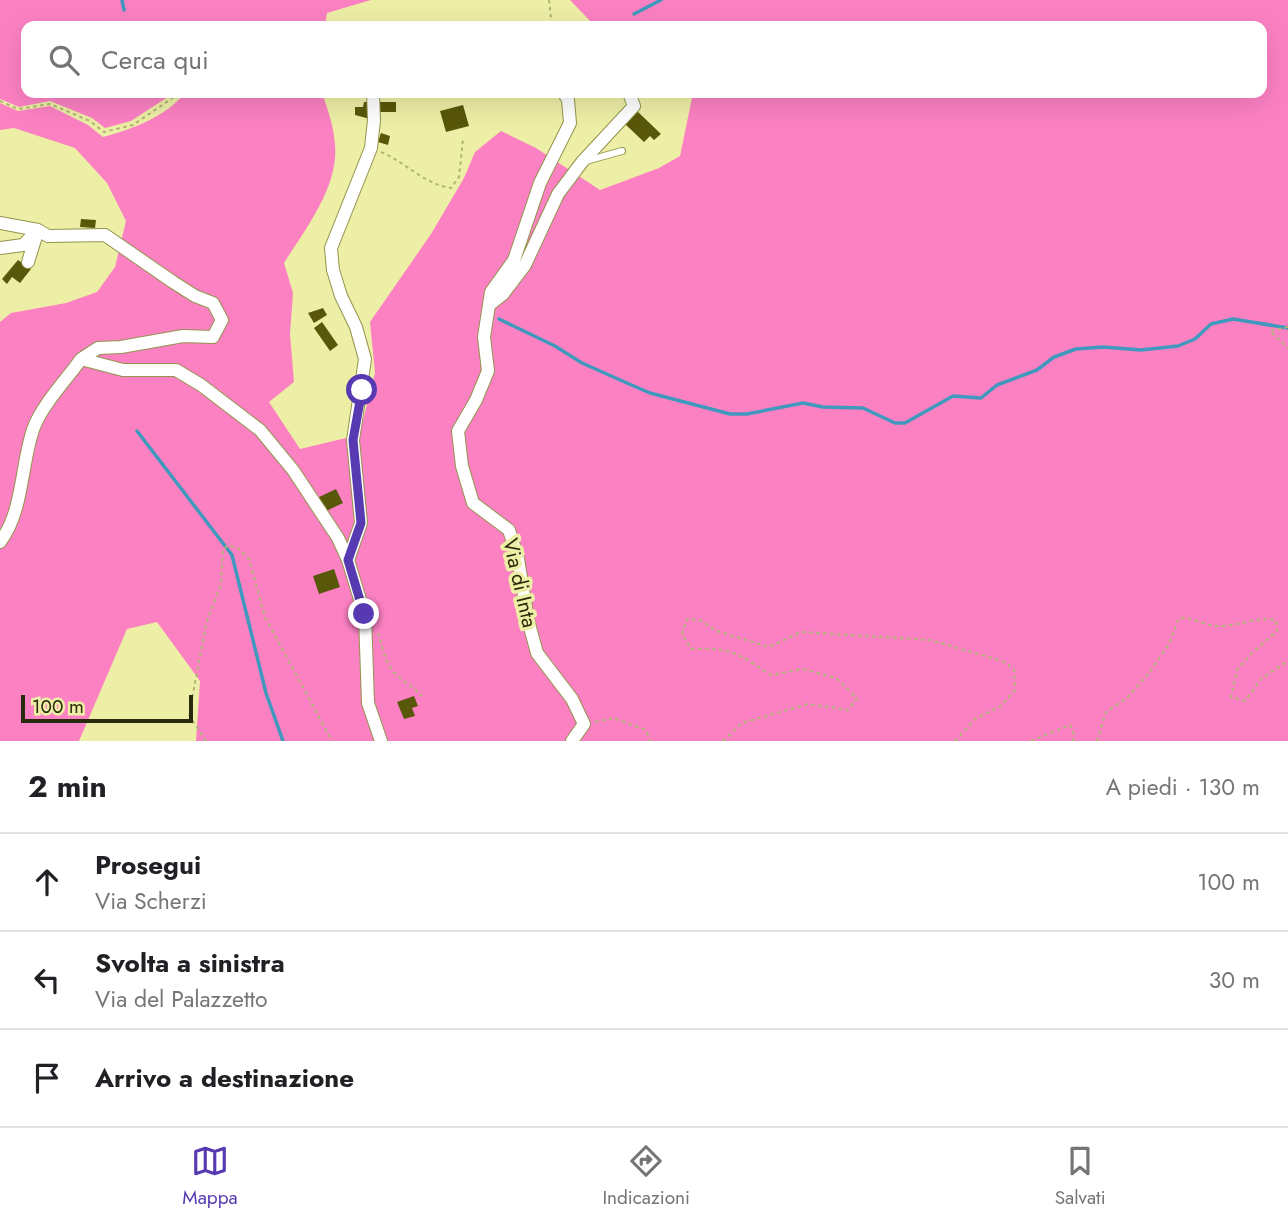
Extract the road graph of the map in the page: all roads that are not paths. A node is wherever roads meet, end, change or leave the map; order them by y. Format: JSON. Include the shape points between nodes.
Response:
{"nodes":[{"id":1,"x":373,"y":98,"type":"edge"},
{"id":2,"x":567,"y":98,"type":"edge"},
{"id":3,"x":631,"y":98,"type":"edge"},
{"id":4,"x":622,"y":151,"type":"dead end"},
{"id":5,"x":582,"y":162,"type":"junction"},
{"id":6,"x":0,"y":223,"type":"edge"},
{"id":7,"x":38,"y":230,"type":"junction"},
{"id":8,"x":0,"y":248,"type":"edge"},
{"id":9,"x":28,"y":262,"type":"dead end"},
{"id":10,"x":489,"y":305,"type":"junction"},
{"id":11,"x":81,"y":359,"type":"junction"},
{"id":12,"x":0,"y":542,"type":"edge"},
{"id":13,"x":348,"y":560,"type":"junction"},
{"id":14,"x":381,"y":741,"type":"edge"},
{"id":15,"x":572,"y":741,"type":"edge"}],
"edges":[{"from":1,"to":13,"type":"street","via":[[371,148],[331,248],[333,270],[365,359],[353,440],[361,523]]},
{"from":2,"to":10,"type":"street","name":"Via di Inta","via":[[570,123],[540,183],[514,260],[492,292]]},
{"from":3,"to":5,"type":"street","via":[[634,106]]},
{"from":4,"to":5,"type":"lane"},
{"from":5,"to":10,"type":"street","via":[[558,194],[525,265]]},
{"from":6,"to":7,"type":"street"},
{"from":7,"to":8,"type":"street","via":[[23,244]]},
{"from":7,"to":9,"type":"street"},
{"from":7,"to":11,"type":"street","via":[[48,236],[105,235],[173,282],[213,303],[222,320],[214,337],[183,336],[98,348]]},
{"from":10,"to":15,"type":"street","name":"Via di Inta","via":[[485,337],[488,371],[458,431],[462,466],[473,503],[509,530],[537,653],[572,699],[584,724]]},
{"from":11,"to":12,"type":"street","via":[[34,426],[22,486]]},
{"from":11,"to":13,"type":"street","via":[[123,370],[176,370],[201,385],[260,430],[293,470]]},
{"from":13,"to":14,"type":"street","via":[[364,614],[368,703]]}]}
